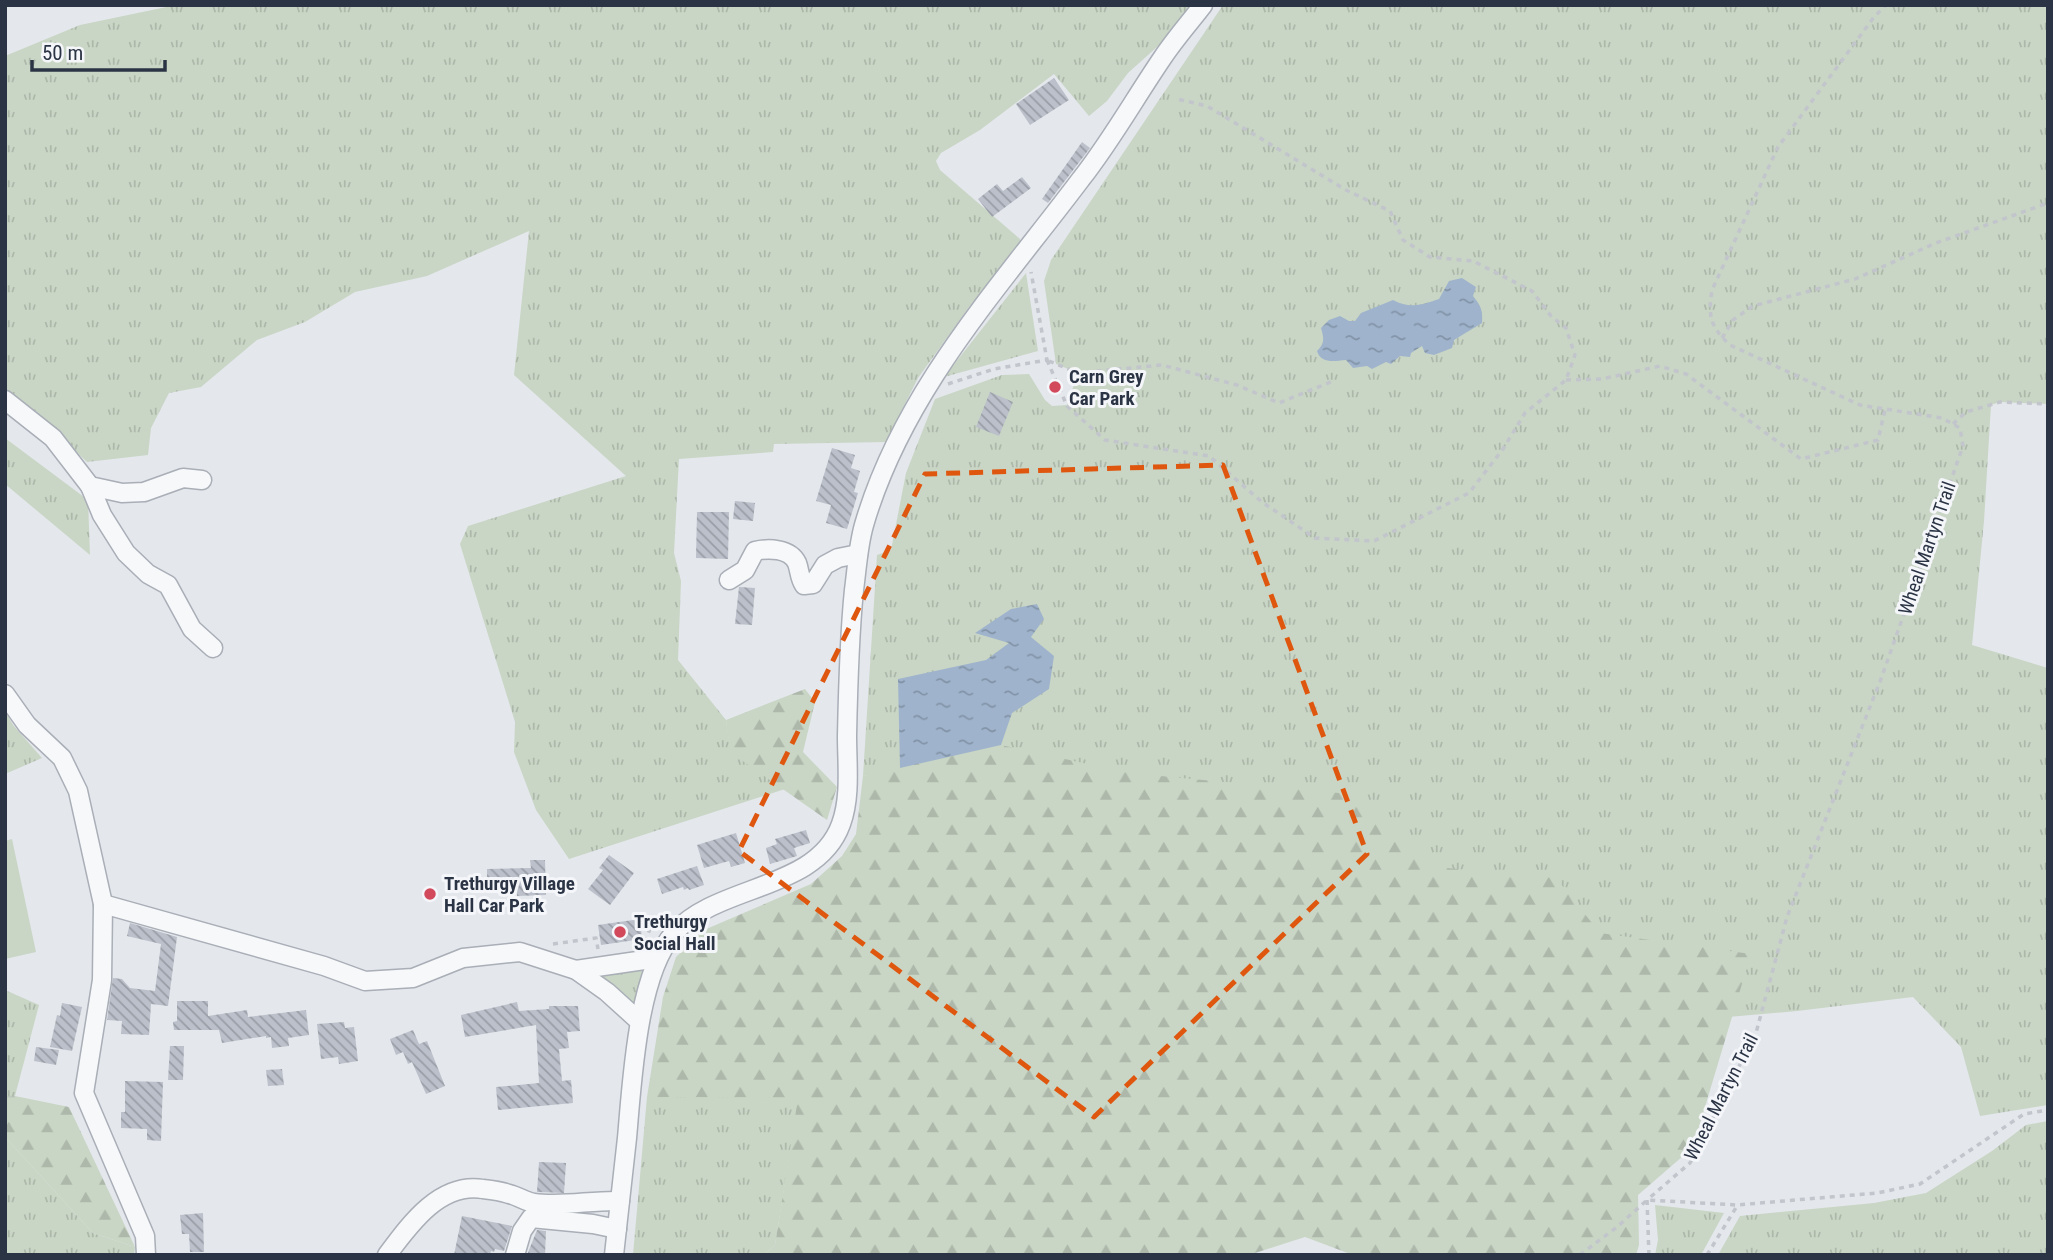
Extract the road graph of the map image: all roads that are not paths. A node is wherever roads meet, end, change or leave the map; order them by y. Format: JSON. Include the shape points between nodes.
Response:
{"nodes":[{"id":1,"x":1203,"y":5,"type":"edge"},
{"id":2,"x":5,"y":400,"type":"edge"},
{"id":3,"x":202,"y":480,"type":"dead end"},
{"id":4,"x":90,"y":486,"type":"junction"},
{"id":5,"x":858,"y":554,"type":"junction"},
{"id":6,"x":729,"y":580,"type":"dead end"},
{"id":7,"x":213,"y":648,"type":"dead end"},
{"id":8,"x":5,"y":694,"type":"edge"},
{"id":9,"x":103,"y":904,"type":"junction"},
{"id":10,"x":658,"y":958,"type":"junction"},
{"id":11,"x":576,"y":970,"type":"junction"},
{"id":12,"x":639,"y":1021,"type":"junction"},
{"id":13,"x":620,"y":1201,"type":"junction"},
{"id":14,"x":617,"y":1229,"type":"junction"},
{"id":15,"x":146,"y":1255,"type":"edge"},
{"id":16,"x":387,"y":1255,"type":"edge"},
{"id":17,"x":515,"y":1255,"type":"edge"},
{"id":18,"x":614,"y":1255,"type":"edge"}],
"edges":[{"from":1,"to":5,"type":"street","via":[[923,391],[890,454]]},
{"from":2,"to":4,"type":"street","via":[[52,438]]},
{"from":3,"to":4,"type":"street","via":[[183,478],[144,492]]},
{"from":4,"to":7,"type":"street","via":[[125,553],[168,585],[192,629]]},
{"from":5,"to":6,"type":"street","via":[[825,565],[813,584],[804,584],[792,556],[755,551],[745,570]]},
{"from":5,"to":10,"type":"street","via":[[848,647],[842,823],[820,856],[698,914],[674,933]]},
{"from":8,"to":9,"type":"street","via":[[27,725],[62,758],[78,792]]},
{"from":9,"to":11,"type":"street","via":[[365,981],[413,978],[464,958],[520,952]]},
{"from":9,"to":15,"type":"street","via":[[102,980],[84,1093],[145,1236]]},
{"from":10,"to":11,"type":"street"},
{"from":10,"to":12,"type":"street"},
{"from":11,"to":12,"type":"street"},
{"from":12,"to":13,"type":"street"},
{"from":13,"to":14,"type":"street"},
{"from":13,"to":16,"type":"street","via":[[531,1203],[480,1188],[454,1189],[424,1210]]},
{"from":14,"to":17,"type":"street","via":[[531,1218]]},
{"from":14,"to":18,"type":"street"}]}
